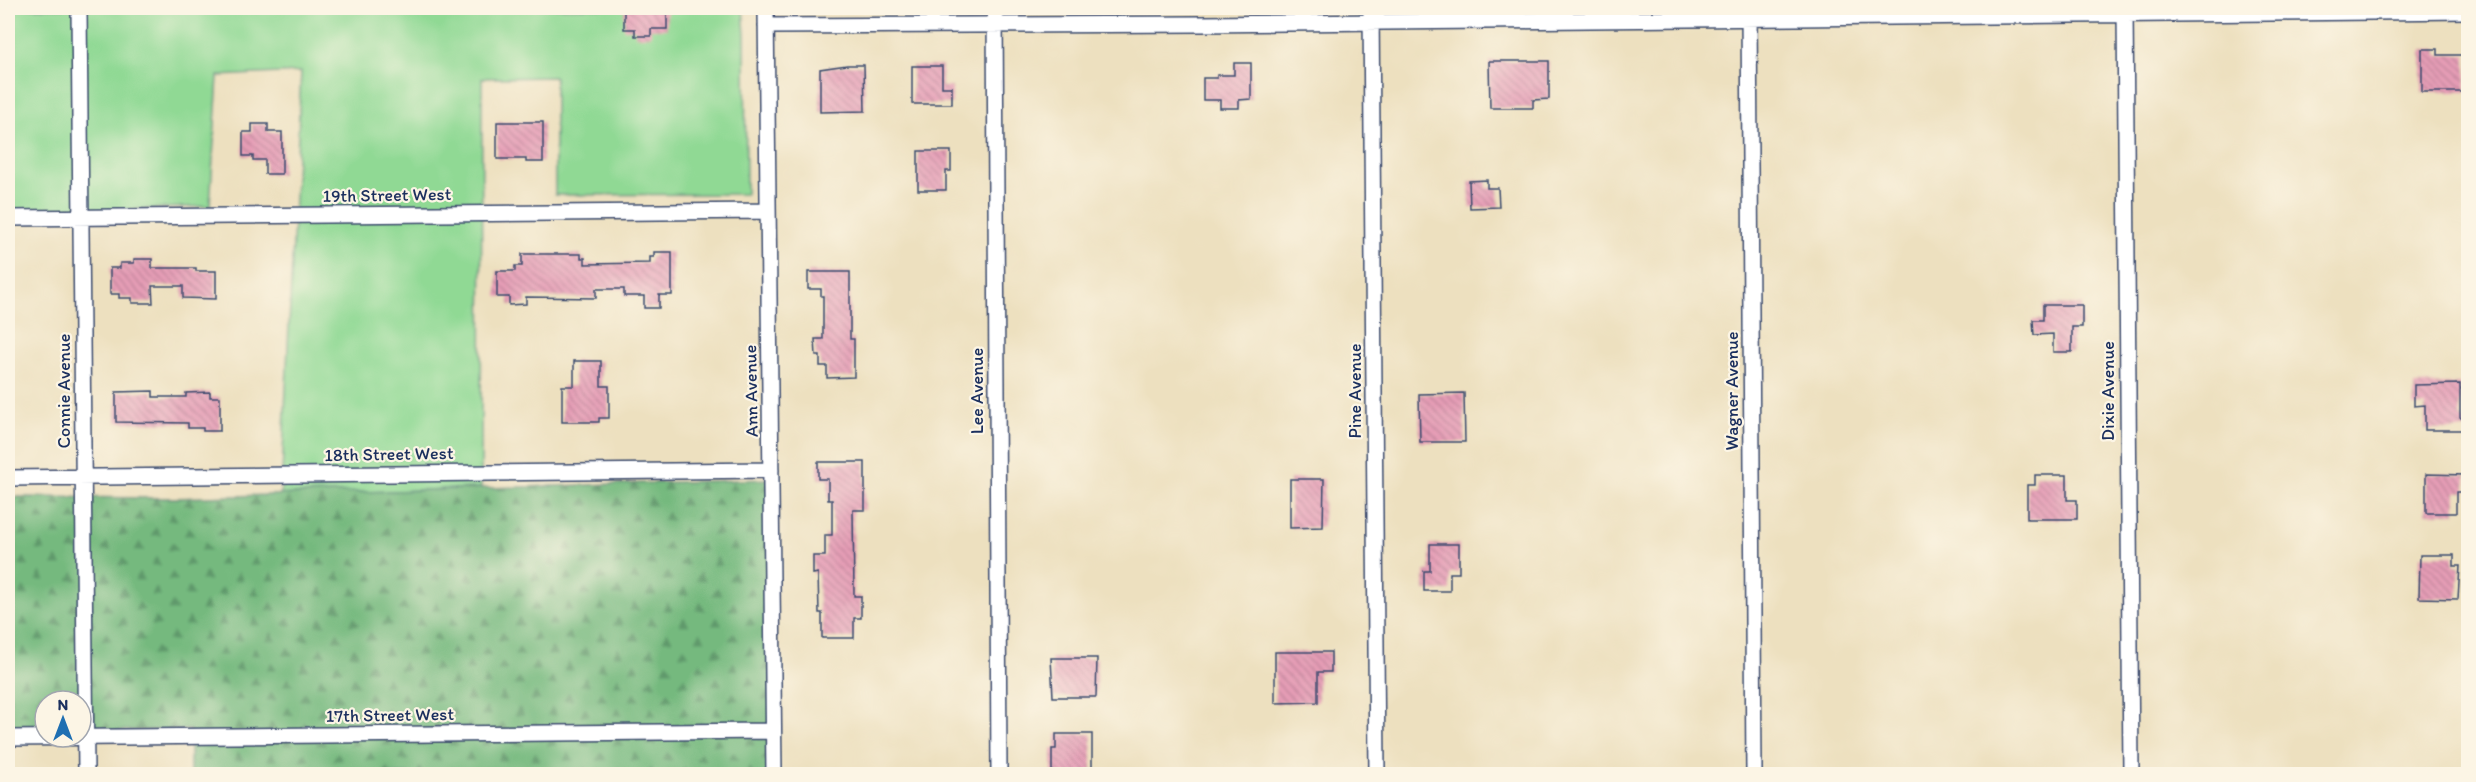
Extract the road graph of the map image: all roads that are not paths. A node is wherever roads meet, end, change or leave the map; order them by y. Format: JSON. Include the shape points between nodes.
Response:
{"nodes":[{"id":1,"x":79,"y":8,"type":"edge"},
{"id":2,"x":766,"y":8,"type":"edge"},
{"id":3,"x":995,"y":8,"type":"edge"},
{"id":4,"x":2126,"y":11,"type":"edge"},
{"id":5,"x":2469,"y":11,"type":"edge"},
{"id":6,"x":1750,"y":13,"type":"edge"},
{"id":7,"x":1371,"y":15,"type":"edge"},
{"id":8,"x":766,"y":26,"type":"junction"},
{"id":9,"x":995,"y":26,"type":"junction"},
{"id":10,"x":767,"y":211,"type":"junction"},
{"id":11,"x":8,"y":218,"type":"edge"},
{"id":12,"x":81,"y":218,"type":"junction"},
{"id":13,"x":771,"y":470,"type":"junction"},
{"id":14,"x":84,"y":477,"type":"junction"},
{"id":15,"x":8,"y":478,"type":"edge"},
{"id":16,"x":86,"y":689,"type":"edge"},
{"id":17,"x":773,"y":731,"type":"junction"},
{"id":18,"x":8,"y":738,"type":"edge"},
{"id":19,"x":33,"y":738,"type":"edge"},
{"id":20,"x":93,"y":738,"type":"edge"},
{"id":21,"x":86,"y":749,"type":"edge"},
{"id":22,"x":86,"y":774,"type":"edge"},
{"id":23,"x":774,"y":774,"type":"edge"},
{"id":24,"x":999,"y":774,"type":"edge"},
{"id":25,"x":1377,"y":774,"type":"edge"},
{"id":26,"x":1754,"y":774,"type":"edge"},
{"id":27,"x":2130,"y":774,"type":"edge"}],
"edges":[{"from":1,"to":12,"type":"street","name":"Connie Avenue"},
{"from":2,"to":8,"type":"street","name":"Ann Avenue"},
{"from":3,"to":9,"type":"street","name":"Lee Avenue"},
{"from":4,"to":5,"type":"street"},
{"from":4,"to":6,"type":"street"},
{"from":4,"to":27,"type":"street","name":"Dixie Avenue"},
{"from":6,"to":7,"type":"street"},
{"from":6,"to":26,"type":"street","name":"Wagner Avenue"},
{"from":7,"to":9,"type":"street"},
{"from":7,"to":25,"type":"street","name":"Pine Avenue"},
{"from":8,"to":9,"type":"street"},
{"from":8,"to":10,"type":"street","name":"Ann Avenue"},
{"from":9,"to":24,"type":"street","name":"Lee Avenue"},
{"from":10,"to":12,"type":"street","name":"19th Street West"},
{"from":10,"to":13,"type":"street","name":"Ann Avenue"},
{"from":11,"to":12,"type":"street","name":"19th Street West"},
{"from":12,"to":14,"type":"street","name":"Connie Avenue"},
{"from":13,"to":14,"type":"street","name":"18th Street West"},
{"from":13,"to":17,"type":"street","name":"Ann Avenue"},
{"from":14,"to":15,"type":"street","name":"18th Street West"},
{"from":14,"to":16,"type":"street","name":"Connie Avenue"},
{"from":17,"to":20,"type":"street","name":"17th Street West"},
{"from":17,"to":23,"type":"street","name":"Ann Avenue"},
{"from":18,"to":19,"type":"street","name":"17th Street West"},
{"from":21,"to":22,"type":"street","name":"Connie Avenue"}]}
